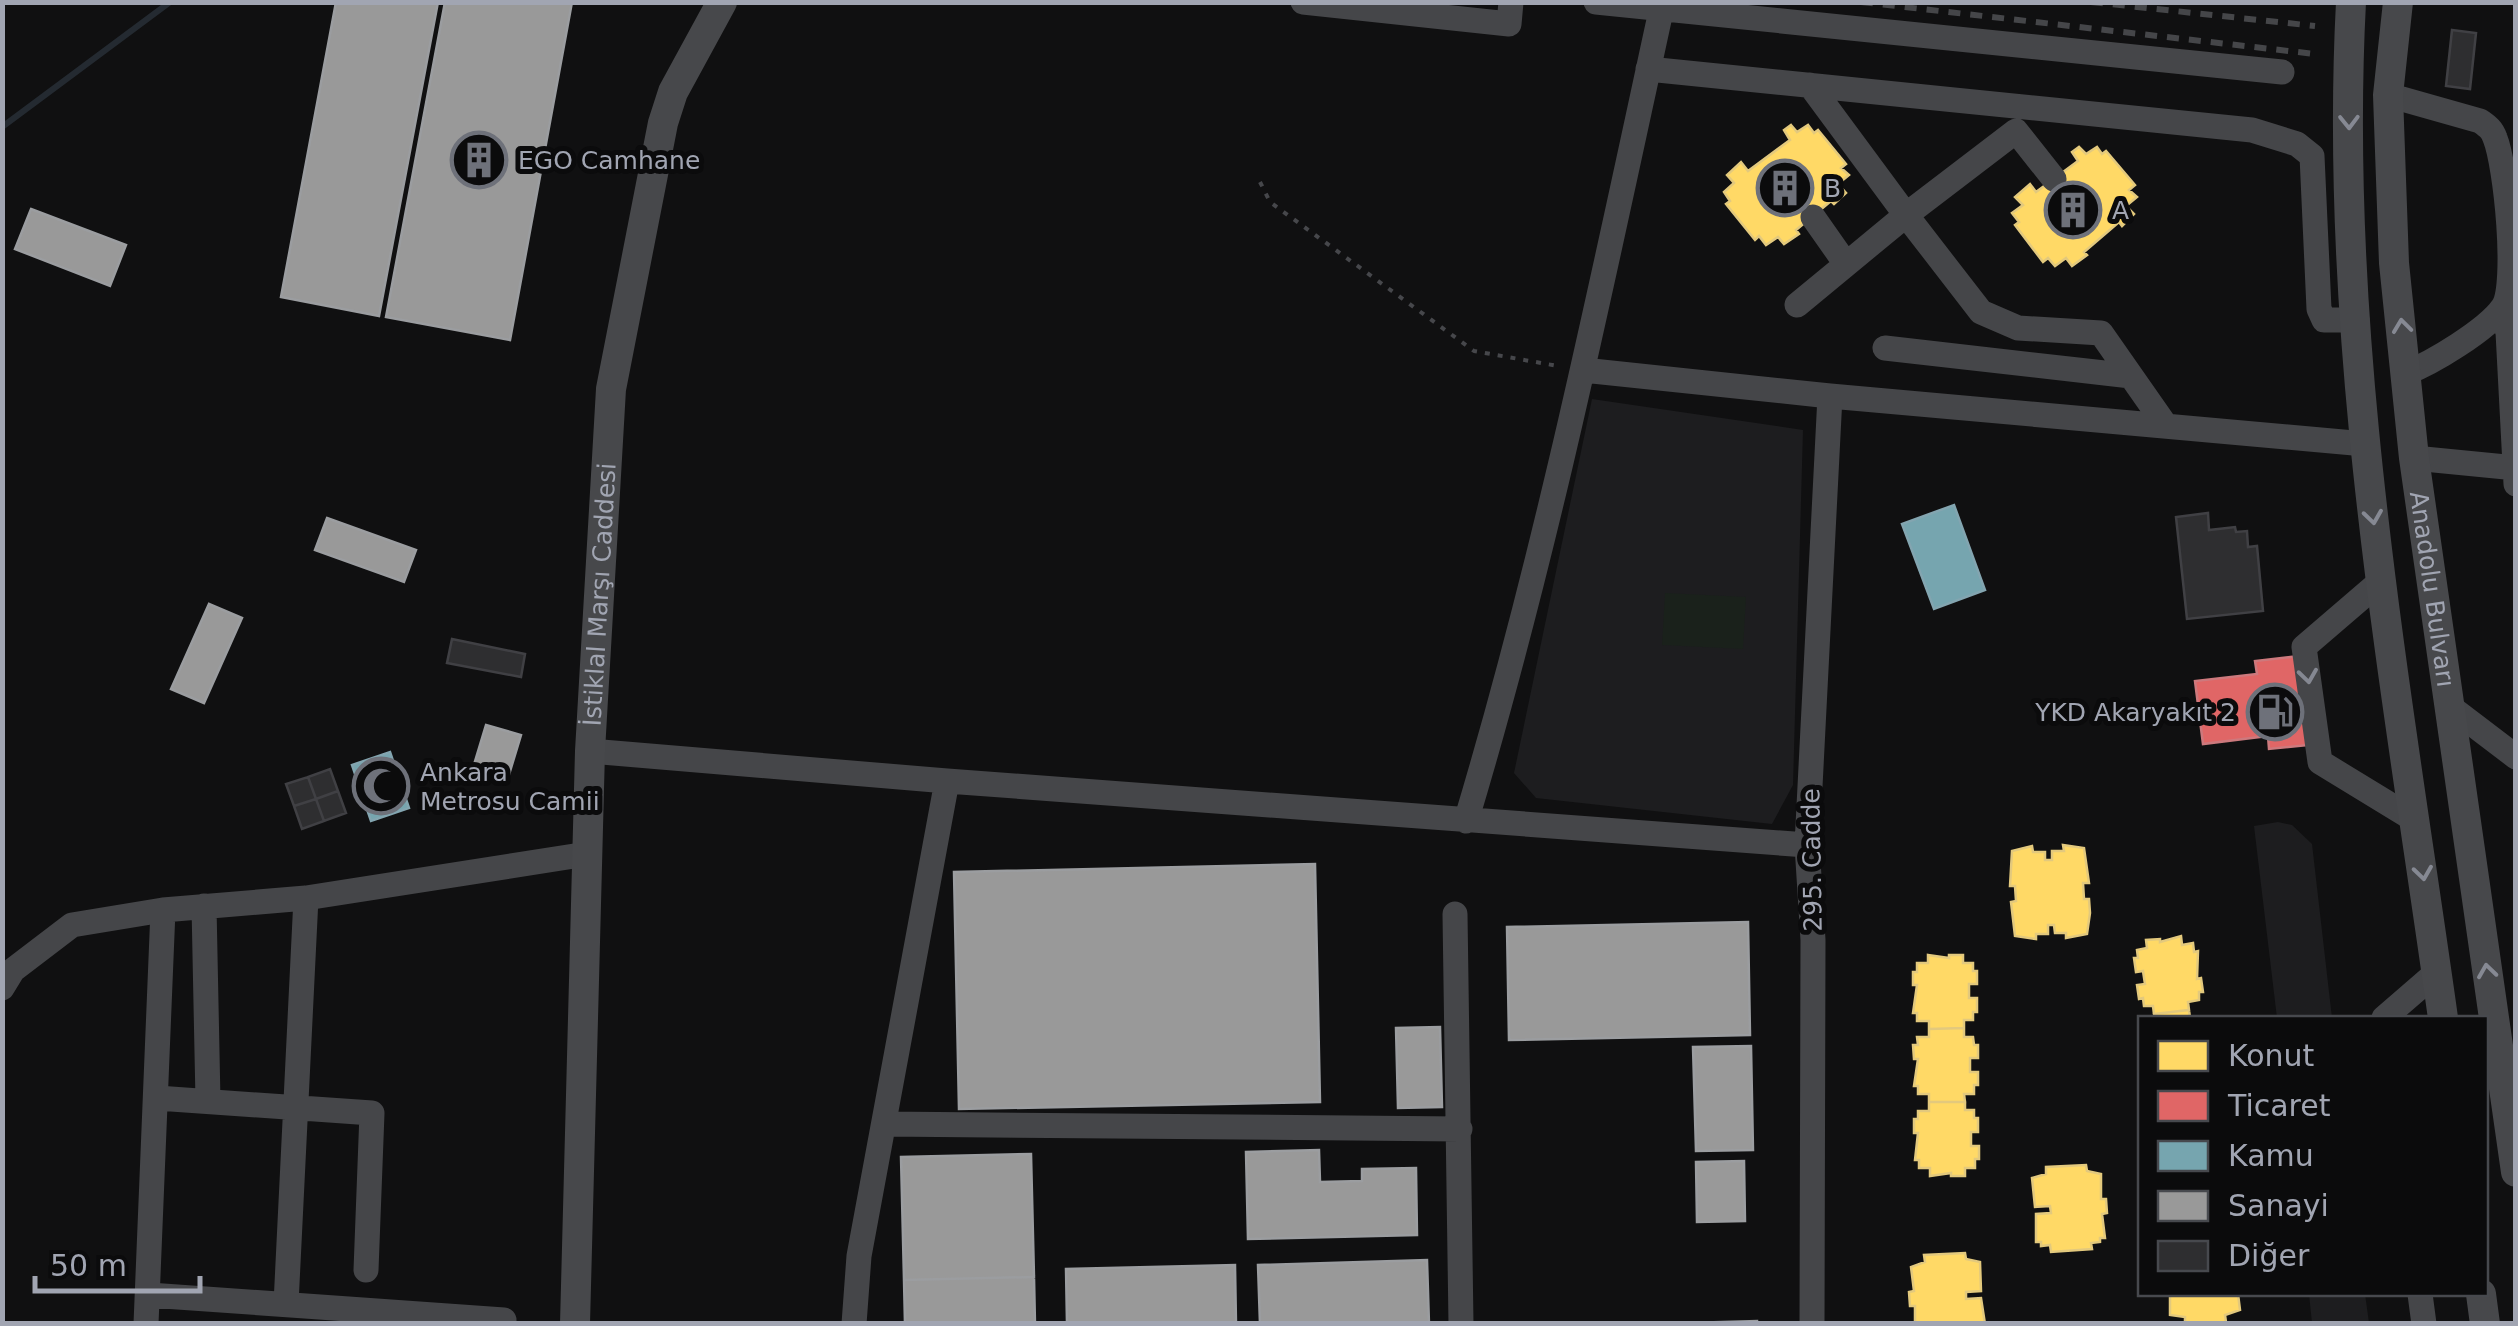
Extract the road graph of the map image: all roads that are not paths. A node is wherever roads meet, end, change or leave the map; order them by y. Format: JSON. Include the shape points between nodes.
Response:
{"nodes":[{"id":1,"x":722,"y":2,"type":"edge"},
{"id":2,"x":1302,"y":2,"type":"edge"},
{"id":3,"x":1511,"y":2,"type":"edge"},
{"id":4,"x":1596,"y":2,"type":"edge"},
{"id":5,"x":2401,"y":8,"type":"edge"},
{"id":6,"x":2350,"y":10,"type":"edge"},
{"id":7,"x":1661,"y":11,"type":"junction"},
{"id":8,"x":1648,"y":69,"type":"junction"},
{"id":9,"x":2282,"y":72,"type":"dead end"},
{"id":10,"x":1810,"y":85,"type":"junction"},
{"id":11,"x":2388,"y":95,"type":"junction"},
{"id":12,"x":2050,"y":110,"type":"junction"},
{"id":13,"x":2503,"y":127,"type":"edge"},
{"id":14,"x":2016,"y":131,"type":"junction"},
{"id":15,"x":2054,"y":180,"type":"dead end"},
{"id":16,"x":1906,"y":215,"type":"junction"},
{"id":17,"x":1812,"y":216,"type":"dead end"},
{"id":18,"x":2513,"y":253,"type":"edge"},
{"id":19,"x":1846,"y":264,"type":"junction"},
{"id":20,"x":1798,"y":305,"type":"dead end"},
{"id":21,"x":2500,"y":311,"type":"junction"},
{"id":22,"x":2357,"y":320,"type":"junction"},
{"id":23,"x":2078,"y":333,"type":"junction"},
{"id":24,"x":1885,"y":348,"type":"dead end"},
{"id":25,"x":1582,"y":370,"type":"junction"},
{"id":26,"x":2078,"y":370,"type":"junction"},
{"id":27,"x":2406,"y":373,"type":"junction"},
{"id":28,"x":2131,"y":376,"type":"junction"},
{"id":29,"x":1830,"y":396,"type":"junction"},
{"id":30,"x":2166,"y":426,"type":"junction"},
{"id":31,"x":2365,"y":444,"type":"junction"},
{"id":32,"x":2414,"y":458,"type":"junction"},
{"id":33,"x":2515,"y":474,"type":"edge"},
{"id":34,"x":2382,"y":580,"type":"junction"},
{"id":35,"x":2449,"y":706,"type":"junction"},
{"id":36,"x":590,"y":751,"type":"junction"},
{"id":37,"x":2516,"y":757,"type":"edge"},
{"id":38,"x":946,"y":781,"type":"junction"},
{"id":39,"x":2415,"y":820,"type":"junction"},
{"id":40,"x":1466,"y":821,"type":"junction"},
{"id":41,"x":1807,"y":846,"type":"junction"},
{"id":42,"x":587,"y":854,"type":"junction"},
{"id":43,"x":306,"y":898,"type":"junction"},
{"id":44,"x":204,"y":906,"type":"junction"},
{"id":45,"x":164,"y":910,"type":"junction"},
{"id":46,"x":1455,"y":914,"type":"dead end"},
{"id":47,"x":2436,"y":973,"type":"junction"},
{"id":48,"x":2,"y":988,"type":"edge"},
{"id":49,"x":2386,"y":1016,"type":"edge"},
{"id":50,"x":2443,"y":1016,"type":"edge"},
{"id":51,"x":157,"y":1098,"type":"junction"},
{"id":52,"x":208,"y":1101,"type":"junction"},
{"id":53,"x":296,"y":1108,"type":"junction"},
{"id":54,"x":884,"y":1124,"type":"junction"},
{"id":55,"x":1460,"y":1129,"type":"junction"},
{"id":56,"x":2516,"y":1172,"type":"edge"},
{"id":57,"x":366,"y":1270,"type":"dead end"},
{"id":58,"x":148,"y":1295,"type":"junction"},
{"id":59,"x":2420,"y":1296,"type":"edge"},
{"id":60,"x":2481,"y":1296,"type":"edge"},
{"id":61,"x":286,"y":1304,"type":"junction"},
{"id":62,"x":334,"y":1316,"type":"edge"},
{"id":63,"x":146,"y":1324,"type":"edge"},
{"id":64,"x":504,"y":1324,"type":"edge"},
{"id":65,"x":575,"y":1324,"type":"edge"},
{"id":66,"x":854,"y":1324,"type":"edge"},
{"id":67,"x":1461,"y":1324,"type":"edge"},
{"id":68,"x":1812,"y":1324,"type":"edge"},
{"id":69,"x":2424,"y":1324,"type":"edge"},
{"id":70,"x":2485,"y":1324,"type":"edge"}],
"edges":[{"from":1,"to":36,"type":"main road","name":"İstiklal Marşı Caddesi","via":[[663,122],[611,389]]},
{"from":2,"to":3,"type":"street","via":[[1510,24]]},
{"from":4,"to":7,"type":"street"},
{"from":5,"to":11,"type":"main road","name":"Anadolu Bulvarı"},
{"from":6,"to":22,"type":"main road","name":"Anadolu Bulvarı","one_way":true},
{"from":7,"to":8,"type":"street"},
{"from":7,"to":9,"type":"street"},
{"from":8,"to":10,"type":"street"},
{"from":8,"to":25,"type":"street"},
{"from":10,"to":12,"type":"street"},
{"from":10,"to":16,"type":"street"},
{"from":11,"to":13,"type":"street"},
{"from":27,"to":11,"type":"main road","name":"Anadolu Bulvarı","one_way":true},
{"from":12,"to":14,"type":"street"},
{"from":12,"to":22,"type":"street","via":[[2252,130],[2298,144],[2312,156],[2319,310],[2324,320]]},
{"from":13,"to":18,"type":"street","via":[[2500,154]]},
{"from":14,"to":15,"type":"street"},
{"from":14,"to":16,"type":"street"},
{"from":16,"to":19,"type":"street"},
{"from":16,"to":23,"type":"street","via":[[1981,312],[2018,328]]},
{"from":17,"to":19,"type":"street"},
{"from":18,"to":21,"type":"street"},
{"from":19,"to":20,"type":"street"},
{"from":21,"to":27,"type":"street","via":[[2430,364]]},
{"from":21,"to":33,"type":"street","via":[[2508,332]]},
{"from":22,"to":31,"type":"main road","name":"Anadolu Bulvarı"},
{"from":23,"to":26,"type":"street"},
{"from":23,"to":28,"type":"street","via":[[2101,333]]},
{"from":24,"to":26,"type":"street"},
{"from":25,"to":29,"type":"street"},
{"from":25,"to":40,"type":"street","via":[[1506,691]]},
{"from":26,"to":28,"type":"street"},
{"from":27,"to":32,"type":"main road","name":"Anadolu Bulvarı"},
{"from":28,"to":30,"type":"street"},
{"from":29,"to":30,"type":"street"},
{"from":29,"to":41,"type":"street","name":"295. Cadde"},
{"from":30,"to":31,"type":"street"},
{"from":31,"to":34,"type":"main road","name":"Anadolu Bulvarı","one_way":true},
{"from":32,"to":33,"type":"street"},
{"from":32,"to":35,"type":"main road","name":"Anadolu Bulvarı"},
{"from":34,"to":39,"type":"main road","name":"Anadolu Bulvarı"},
{"from":34,"to":39,"type":"street","one_way":true,"via":[[2304,646],[2309,685],[2320,762]]},
{"from":35,"to":37,"type":"street"},
{"from":56,"to":35,"type":"main road","name":"Anadolu Bulvarı","one_way":true},
{"from":36,"to":38,"type":"street"},
{"from":36,"to":42,"type":"main road","name":"İstiklal Marşı Caddesi"},
{"from":38,"to":40,"type":"street"},
{"from":38,"to":54,"type":"street"},
{"from":39,"to":47,"type":"main road","name":"Anadolu Bulvarı","one_way":true},
{"from":40,"to":41,"type":"street"},
{"from":41,"to":68,"type":"street","name":"295. Cadde"},
{"from":42,"to":43,"type":"street"},
{"from":42,"to":65,"type":"main road","name":"İstiklal Marşı Caddesi"},
{"from":43,"to":44,"type":"street"},
{"from":43,"to":53,"type":"street"},
{"from":44,"to":45,"type":"street"},
{"from":44,"to":52,"type":"street"},
{"from":45,"to":48,"type":"street","via":[[72,925],[13,970]]},
{"from":45,"to":51,"type":"street"},
{"from":46,"to":55,"type":"street"},
{"from":47,"to":49,"type":"street"},
{"from":47,"to":50,"type":"main road","name":"Anadolu Bulvarı"},
{"from":51,"to":52,"type":"street"},
{"from":51,"to":58,"type":"street"},
{"from":52,"to":53,"type":"street"},
{"from":53,"to":57,"type":"street","via":[[372,1113]]},
{"from":53,"to":61,"type":"street"},
{"from":54,"to":55,"type":"street"},
{"from":54,"to":66,"type":"street"},
{"from":55,"to":67,"type":"street"},
{"from":58,"to":61,"type":"street"},
{"from":58,"to":63,"type":"street"},
{"from":59,"to":69,"type":"street"},
{"from":60,"to":70,"type":"main road"},
{"from":61,"to":62,"type":"street"},
{"from":62,"to":64,"type":"street"}]}
